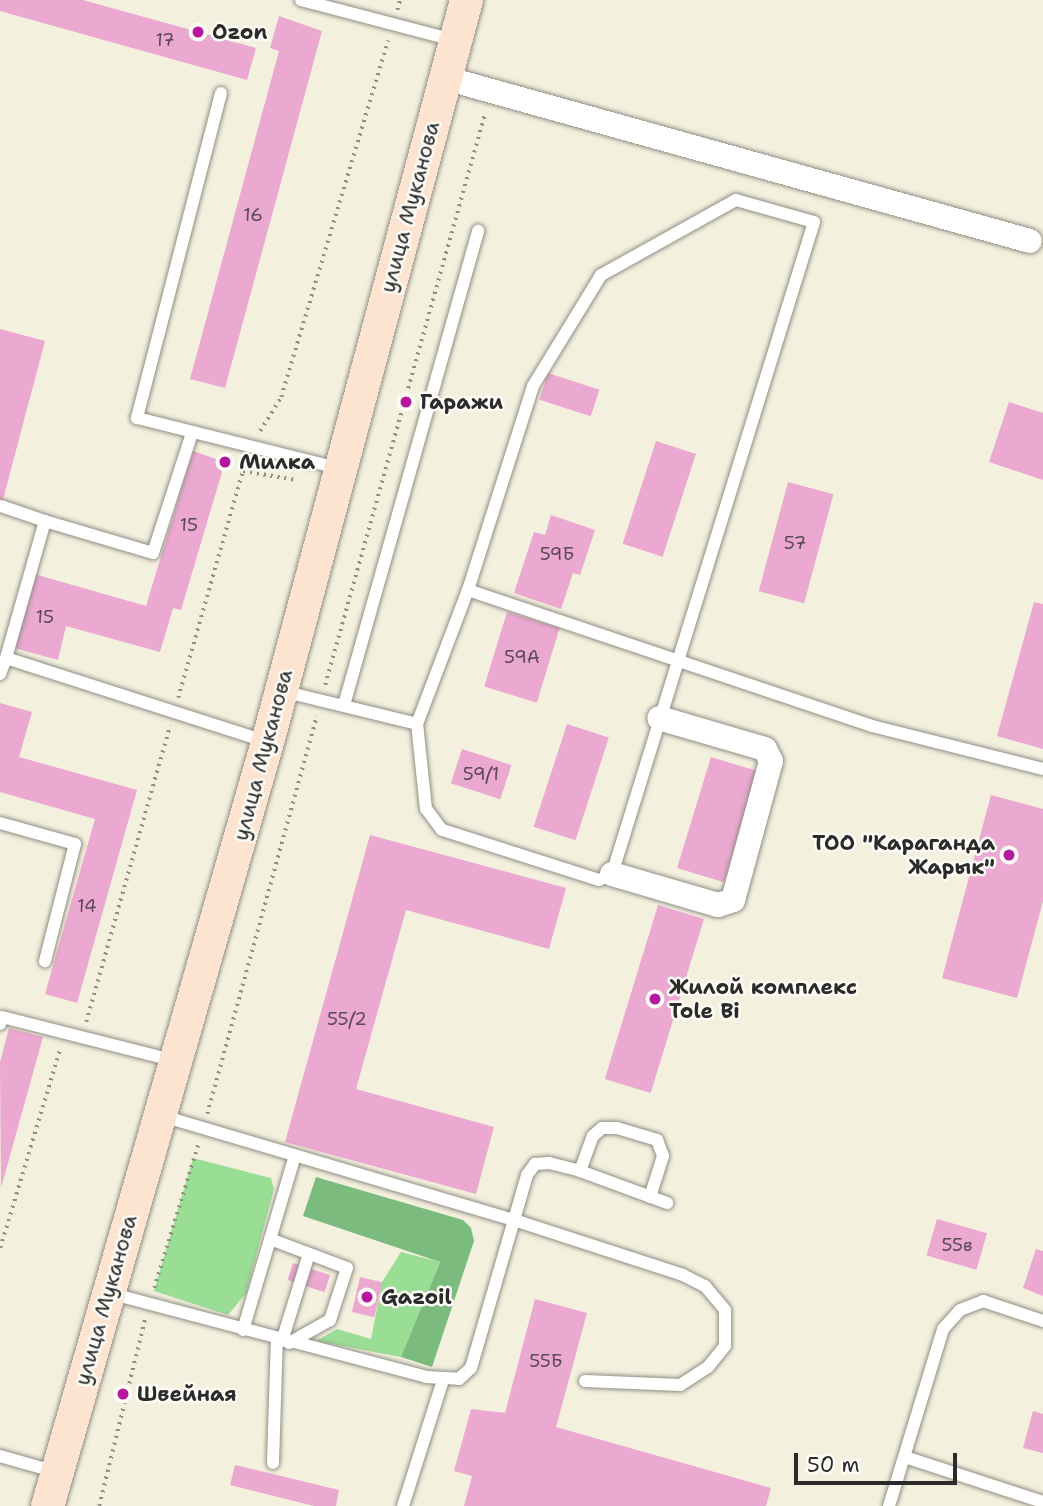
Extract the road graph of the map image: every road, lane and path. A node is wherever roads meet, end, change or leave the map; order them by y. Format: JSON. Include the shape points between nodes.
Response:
{"nodes":[{"id":1,"x":301,"y":0,"type":"edge"},
{"id":2,"x":400,"y":0,"type":"edge"},
{"id":3,"x":466,"y":0,"type":"edge"},
{"id":4,"x":393,"y":24,"type":"junction"},
{"id":5,"x":455,"y":41,"type":"junction"},
{"id":6,"x":445,"y":78,"type":"junction"},
{"id":7,"x":491,"y":91,"type":"junction"},
{"id":8,"x":221,"y":93,"type":"dead end"},
{"id":9,"x":478,"y":231,"type":"dead end"},
{"id":10,"x":1030,"y":241,"type":"dead end"},
{"id":11,"x":192,"y":433,"type":"junction"},
{"id":12,"x":251,"y":447,"type":"junction"},
{"id":13,"x":338,"y":468,"type":"junction"},
{"id":14,"x":242,"y":471,"type":"junction"},
{"id":15,"x":296,"y":480,"type":"dead end"},
{"id":16,"x":1,"y":506,"type":"edge"},
{"id":17,"x":45,"y":522,"type":"junction"},
{"id":18,"x":468,"y":590,"type":"junction"},
{"id":19,"x":6,"y":658,"type":"junction"},
{"id":20,"x":677,"y":663,"type":"junction"},
{"id":21,"x":0,"y":674,"type":"edge"},
{"id":22,"x":281,"y":690,"type":"junction"},
{"id":23,"x":322,"y":700,"type":"junction"},
{"id":24,"x":344,"y":705,"type":"junction"},
{"id":25,"x":174,"y":712,"type":"junction"},
{"id":26,"x":659,"y":718,"type":"junction"},
{"id":27,"x":417,"y":724,"type":"junction"},
{"id":28,"x":267,"y":742,"type":"junction"},
{"id":29,"x":1043,"y":769,"type":"edge"},
{"id":30,"x":0,"y":823,"type":"edge"},
{"id":31,"x":612,"y":874,"type":"junction"},
{"id":32,"x":45,"y":961,"type":"dead end"},
{"id":33,"x":0,"y":1024,"type":"edge"},
{"id":34,"x":65,"y":1033,"type":"junction"},
{"id":35,"x":82,"y":1037,"type":"junction"},
{"id":36,"x":176,"y":1061,"type":"junction"},
{"id":37,"x":159,"y":1115,"type":"junction"},
{"id":38,"x":203,"y":1128,"type":"junction"},
{"id":39,"x":295,"y":1156,"type":"junction"},
{"id":40,"x":580,"y":1171,"type":"junction"},
{"id":41,"x":650,"y":1196,"type":"junction"},
{"id":42,"x":667,"y":1203,"type":"dead end"},
{"id":43,"x":514,"y":1220,"type":"junction"},
{"id":44,"x":270,"y":1239,"type":"junction"},
{"id":45,"x":0,"y":1248,"type":"edge"},
{"id":46,"x":309,"y":1254,"type":"junction"},
{"id":47,"x":108,"y":1292,"type":"junction"},
{"id":48,"x":150,"y":1304,"type":"junction"},
{"id":49,"x":1043,"y":1321,"type":"edge"},
{"id":50,"x":243,"y":1330,"type":"junction"},
{"id":51,"x":283,"y":1341,"type":"junction"},
{"id":52,"x":443,"y":1380,"type":"junction"},
{"id":53,"x":585,"y":1381,"type":"dead end"},
{"id":54,"x":0,"y":1457,"type":"edge"},
{"id":55,"x":905,"y":1457,"type":"junction"},
{"id":56,"x":274,"y":1463,"type":"dead end"},
{"id":57,"x":57,"y":1472,"type":"junction"},
{"id":58,"x":1043,"y":1502,"type":"edge"},
{"id":59,"x":47,"y":1506,"type":"edge"},
{"id":60,"x":99,"y":1506,"type":"edge"},
{"id":61,"x":403,"y":1506,"type":"edge"},
{"id":62,"x":889,"y":1506,"type":"edge"}],
"edges":[{"from":1,"to":4,"type":"lane"},
{"from":2,"to":4,"type":"path"},
{"from":3,"to":5,"type":"main road","name":"улица Муканова"},
{"from":4,"to":5,"type":"lane"},
{"from":4,"to":12,"type":"path","via":[[281,397]]},
{"from":5,"to":6,"type":"main road","name":"улица Муканова"},
{"from":6,"to":7,"type":"street"},
{"from":6,"to":13,"type":"main road","name":"улица Муканова"},
{"from":7,"to":10,"type":"street"},
{"from":7,"to":23,"type":"path"},
{"from":8,"to":11,"type":"lane","via":[[137,418]]},
{"from":9,"to":24,"type":"lane"},
{"from":11,"to":12,"type":"lane"},
{"from":11,"to":17,"type":"lane","via":[[153,553]]},
{"from":12,"to":13,"type":"lane"},
{"from":12,"to":14,"type":"path"},
{"from":13,"to":22,"type":"main road","name":"улица Муканова"},
{"from":14,"to":15,"type":"path"},
{"from":14,"to":25,"type":"path"},
{"from":16,"to":17,"type":"lane"},
{"from":17,"to":19,"type":"lane"},
{"from":18,"to":20,"type":"lane"},
{"from":18,"to":20,"type":"lane","via":[[533,386],[601,275],[736,200],[814,222]]},
{"from":18,"to":27,"type":"lane"},
{"from":19,"to":21,"type":"lane"},
{"from":19,"to":25,"type":"lane"},
{"from":20,"to":26,"type":"lane"},
{"from":20,"to":29,"type":"lane","via":[[872,726]]},
{"from":22,"to":23,"type":"lane"},
{"from":22,"to":28,"type":"main road","name":"улица Муканова"},
{"from":23,"to":24,"type":"lane"},
{"from":23,"to":38,"type":"path"},
{"from":24,"to":27,"type":"lane"},
{"from":25,"to":28,"type":"lane"},
{"from":25,"to":35,"type":"path"},
{"from":26,"to":31,"type":"lane"},
{"from":26,"to":31,"type":"street","via":[[765,749],[771,761],[733,900],[718,905]]},
{"from":27,"to":31,"type":"lane","via":[[426,809],[442,830],[599,880]]},
{"from":28,"to":36,"type":"main road","name":"улица Муканова"},
{"from":30,"to":32,"type":"lane","via":[[75,844]]},
{"from":33,"to":34,"type":"lane","via":[[2,1017]]},
{"from":34,"to":35,"type":"lane"},
{"from":34,"to":45,"type":"path"},
{"from":35,"to":36,"type":"lane"},
{"from":36,"to":37,"type":"main road","name":"улица Муканова"},
{"from":37,"to":38,"type":"lane"},
{"from":37,"to":47,"type":"main road","name":"улица Муканова"},
{"from":38,"to":39,"type":"lane"},
{"from":38,"to":48,"type":"path"},
{"from":39,"to":43,"type":"lane"},
{"from":39,"to":44,"type":"lane"},
{"from":40,"to":41,"type":"lane"},
{"from":40,"to":41,"type":"lane","via":[[593,1136],[601,1128],[657,1140],[663,1156]]},
{"from":40,"to":43,"type":"lane","via":[[535,1164],[527,1175]]},
{"from":41,"to":42,"type":"lane"},
{"from":43,"to":52,"type":"lane","via":[[471,1368],[459,1379]]},
{"from":43,"to":53,"type":"lane","via":[[682,1275],[705,1286],[725,1310],[725,1346],[708,1367],[680,1385]]},
{"from":44,"to":46,"type":"lane"},
{"from":44,"to":50,"type":"lane"},
{"from":46,"to":51,"type":"lane"},
{"from":46,"to":51,"type":"lane","via":[[347,1268],[330,1320]]},
{"from":47,"to":48,"type":"lane"},
{"from":47,"to":57,"type":"main road","name":"улица Муканова"},
{"from":48,"to":50,"type":"lane"},
{"from":48,"to":60,"type":"path"},
{"from":49,"to":55,"type":"lane","via":[[983,1301],[960,1310],[943,1329]]},
{"from":50,"to":51,"type":"lane"},
{"from":51,"to":52,"type":"lane"},
{"from":51,"to":56,"type":"lane"},
{"from":52,"to":61,"type":"lane"},
{"from":54,"to":57,"type":"lane"},
{"from":55,"to":58,"type":"lane"},
{"from":55,"to":62,"type":"lane"},
{"from":57,"to":59,"type":"main road","name":"улица Муканова"}]}
